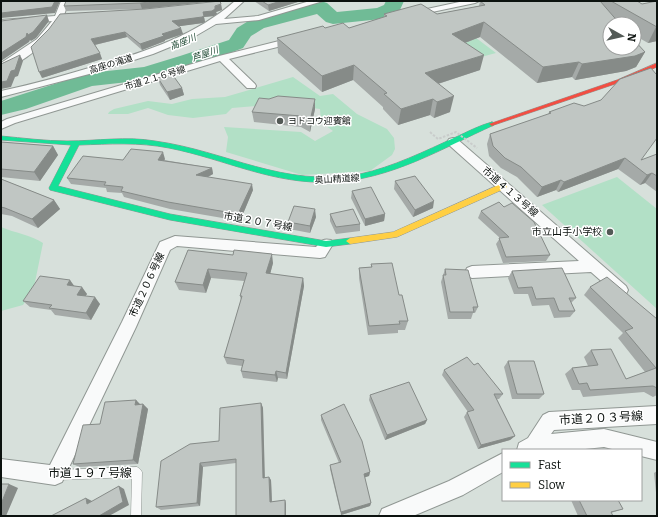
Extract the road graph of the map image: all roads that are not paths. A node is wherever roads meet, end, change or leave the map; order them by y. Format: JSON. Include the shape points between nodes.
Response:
{"nodes":[{"id":1,"x":65,"y":1,"type":"edge"},
{"id":2,"x":239,"y":1,"type":"edge"},
{"id":3,"x":319,"y":1,"type":"edge"},
{"id":4,"x":475,"y":1,"type":"edge"},
{"id":5,"x":222,"y":3,"type":"edge"},
{"id":6,"x":90,"y":15,"type":"edge"},
{"id":7,"x":61,"y":16,"type":"junction"},
{"id":8,"x":403,"y":17,"type":"edge"},
{"id":9,"x":1,"y":22,"type":"edge"},
{"id":10,"x":218,"y":22,"type":"junction"},
{"id":11,"x":305,"y":38,"type":"edge"},
{"id":12,"x":222,"y":58,"type":"junction"},
{"id":13,"x":1,"y":67,"type":"edge"},
{"id":14,"x":655,"y":69,"type":"edge"},
{"id":15,"x":251,"y":86,"type":"dead end"},
{"id":16,"x":1,"y":94,"type":"edge"},
{"id":17,"x":1,"y":126,"type":"edge"},
{"id":18,"x":1,"y":138,"type":"edge"},
{"id":19,"x":453,"y":142,"type":"junction"},
{"id":20,"x":76,"y":143,"type":"junction"},
{"id":21,"x":503,"y":186,"type":"junction"},
{"id":22,"x":326,"y":244,"type":"junction"},
{"id":23,"x":593,"y":266,"type":"junction"},
{"id":24,"x":472,"y":272,"type":"dead end"},
{"id":25,"x":628,"y":296,"type":"edge"},
{"id":26,"x":657,"y":415,"type":"edge"},
{"id":27,"x":530,"y":447,"type":"edge"},
{"id":28,"x":657,"y":451,"type":"edge"},
{"id":29,"x":502,"y":463,"type":"edge"},
{"id":30,"x":1,"y":468,"type":"edge"},
{"id":31,"x":55,"y":475,"type":"junction"},
{"id":32,"x":136,"y":516,"type":"edge"},
{"id":33,"x":389,"y":516,"type":"edge"}],
"edges":[{"from":1,"to":7,"type":"street"},
{"from":2,"to":5,"type":"street"},
{"from":2,"to":10,"type":"street"},
{"from":3,"to":10,"type":"street","via":[[251,18]]},
{"from":4,"to":8,"type":"street"},
{"from":6,"to":7,"type":"street"},
{"from":7,"to":9,"type":"street"},
{"from":7,"to":13,"type":"street","via":[[52,31],[39,43]]},
{"from":10,"to":16,"type":"street","name":"高座の滝道","via":[[155,50],[65,78]]},
{"from":11,"to":12,"type":"street","name":"市道２１６号線"},
{"from":12,"to":15,"type":"street"},
{"from":12,"to":17,"type":"street","name":"市道２１６号線"},
{"from":14,"to":19,"type":"main road","name":"奥山精道線","via":[[502,120]]},
{"from":18,"to":20,"type":"main road","name":"奥山精道線"},
{"from":19,"to":20,"type":"main road","name":"奥山精道線","via":[[382,173],[338,181],[276,176],[158,143],[135,140]]},
{"from":19,"to":21,"type":"street","name":"市道４１３号線"},
{"from":20,"to":22,"type":"main road","name":"市道２０７号線","via":[[53,188],[170,217]]},
{"from":21,"to":22,"type":"main road","name":"市道２０７号線","via":[[394,235]]},
{"from":21,"to":23,"type":"street","name":"市道４１３号線"},
{"from":22,"to":31,"type":"street","name":"市道２０６号線","via":[[320,253],[175,241],[165,246]]},
{"from":23,"to":24,"type":"street"},
{"from":23,"to":25,"type":"street","name":"市道４１３号線"},
{"from":26,"to":27,"type":"street","name":"市道２０３号線","via":[[549,421]]},
{"from":27,"to":28,"type":"street","via":[[604,438]]},
{"from":29,"to":33,"type":"street","via":[[456,488]]},
{"from":30,"to":31,"type":"street","name":"市道１９７号線"},
{"from":31,"to":32,"type":"lane","name":"市道１９７号線","via":[[137,472]]}]}
